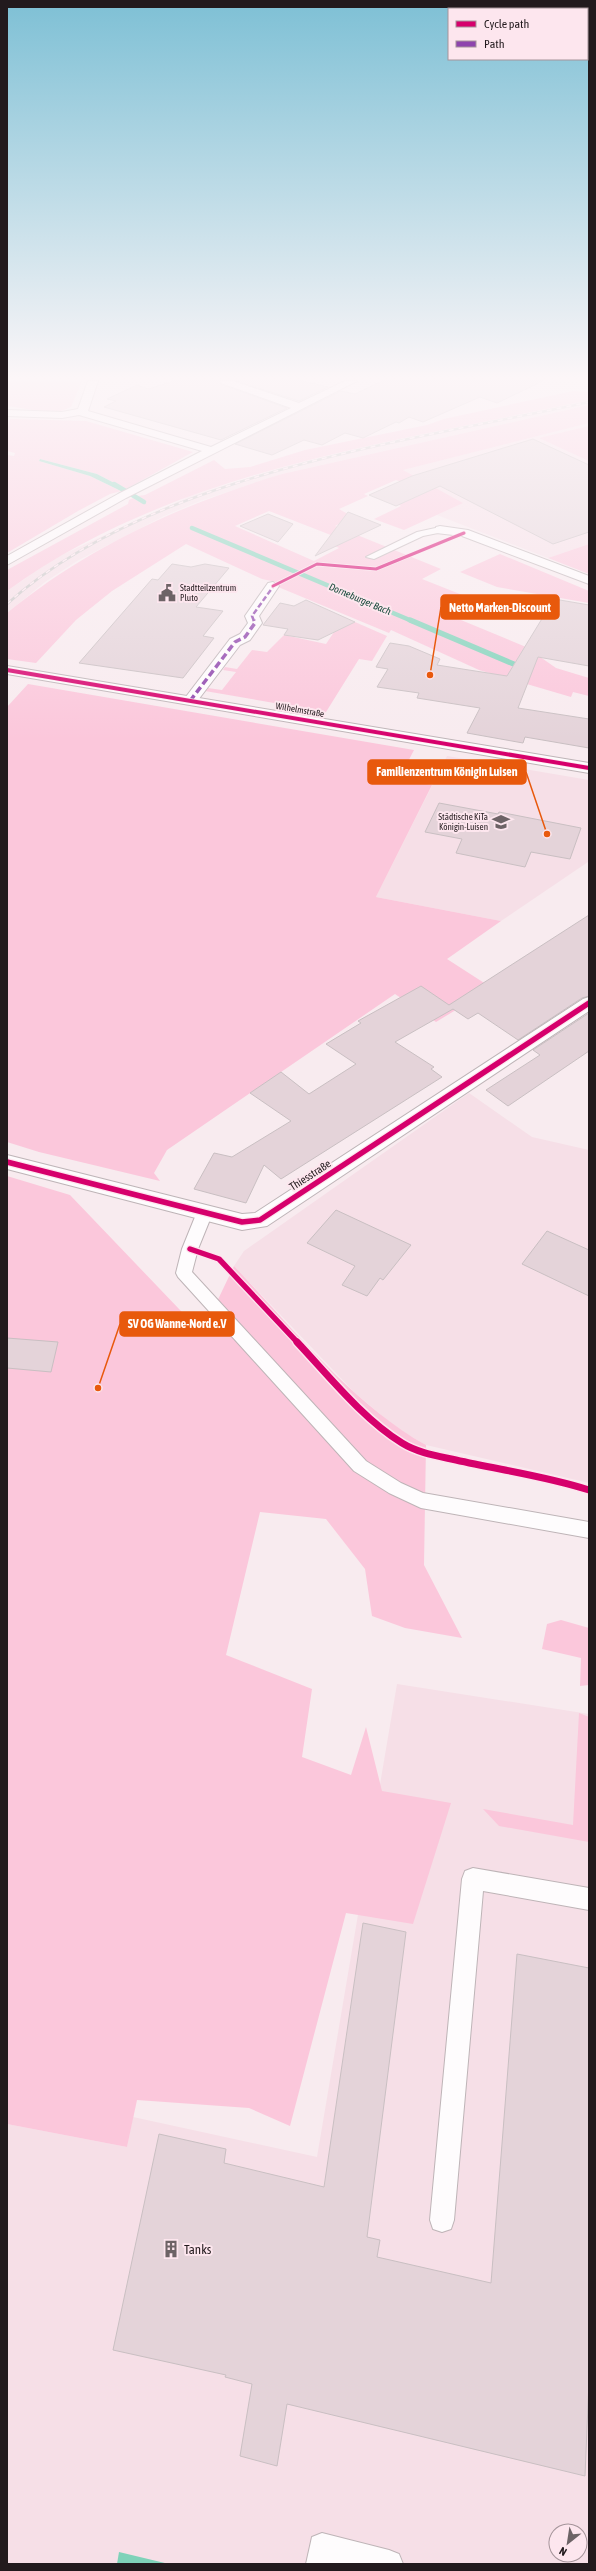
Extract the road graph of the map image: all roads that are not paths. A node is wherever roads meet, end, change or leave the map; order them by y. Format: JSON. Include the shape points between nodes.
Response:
{"nodes":[{"id":1,"x":113,"y":501,"type":"edge"},
{"id":2,"x":440,"y":530,"type":"joint"},
{"id":3,"x":371,"y":557,"type":"dead end"},
{"id":4,"x":7,"y":561,"type":"edge"},
{"id":5,"x":589,"y":580,"type":"edge"},
{"id":6,"x":273,"y":586,"type":"dead end"},
{"id":7,"x":7,"y":670,"type":"edge"},
{"id":8,"x":190,"y":701,"type":"junction"},
{"id":9,"x":589,"y":768,"type":"edge"},
{"id":10,"x":589,"y":1003,"type":"edge"},
{"id":11,"x":7,"y":1162,"type":"edge"},
{"id":12,"x":205,"y":1212,"type":"junction"},
{"id":13,"x":589,"y":1530,"type":"edge"},
{"id":14,"x":589,"y":1899,"type":"edge"},
{"id":15,"x":442,"y":2220,"type":"dead end"},
{"id":16,"x":320,"y":2564,"type":"edge"},
{"id":17,"x":388,"y":2564,"type":"edge"}],
"edges":[{"from":1,"to":4,"type":"street"},
{"from":2,"to":3,"type":"lane","via":[[420,534]]},
{"from":2,"to":5,"type":"street","via":[[464,533]]},
{"from":6,"to":8,"type":"street","via":[[252,616],[255,623],[252,628],[245,637],[236,642]]},
{"from":7,"to":8,"type":"street","name":"Wilhelmstraße"},
{"from":8,"to":9,"type":"street","name":"Wilhelmstraße"},
{"from":10,"to":12,"type":"street","name":"Thiesstraße","via":[[260,1220],[242,1222]]},
{"from":11,"to":12,"type":"street","name":"Thiesstraße"},
{"from":12,"to":13,"type":"lane","via":[[190,1249],[184,1273],[360,1466],[395,1488],[421,1500]]},
{"from":14,"to":15,"type":"lane","via":[[473,1879]]},
{"from":16,"to":17,"type":"lane","via":[[322,2547]]}]}
